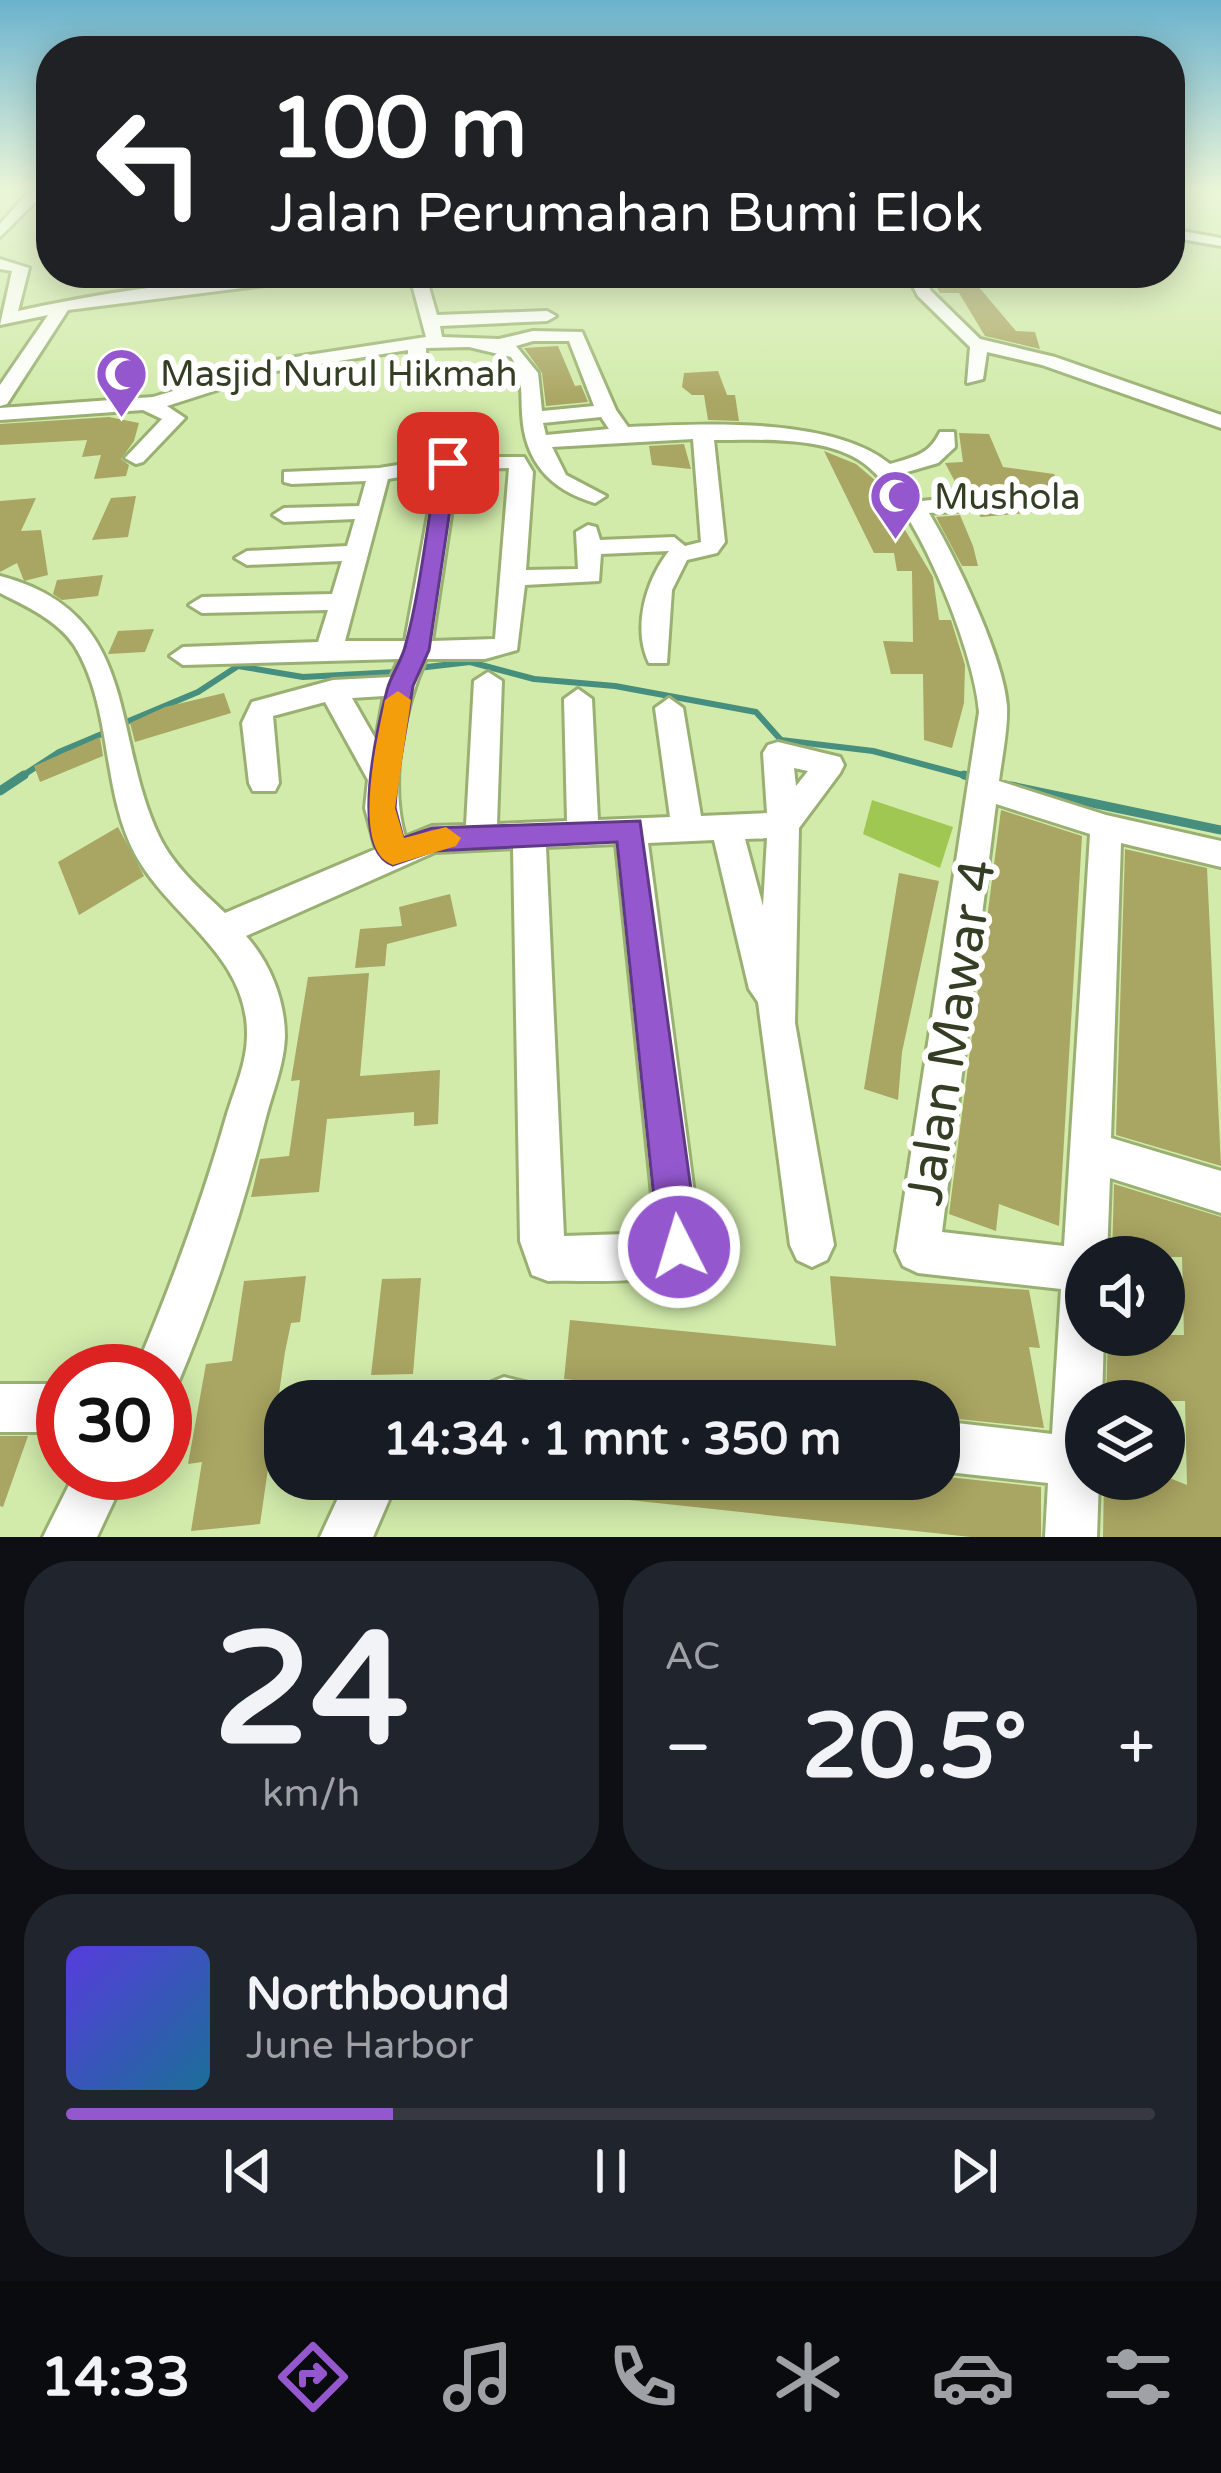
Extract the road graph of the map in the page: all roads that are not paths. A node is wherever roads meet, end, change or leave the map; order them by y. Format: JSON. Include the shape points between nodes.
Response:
{"nodes":[{"id":1,"x":0,"y":263,"type":"edge"},
{"id":2,"x":173,"y":288,"type":"edge"},
{"id":3,"x":421,"y":288,"type":"edge"},
{"id":4,"x":923,"y":288,"type":"edge"},
{"id":5,"x":63,"y":304,"type":"junction"},
{"id":6,"x":547,"y":316,"type":"dead end"},
{"id":7,"x":3,"y":319,"type":"edge"},
{"id":8,"x":429,"y":321,"type":"junction"},
{"id":9,"x":426,"y":343,"type":"junction"},
{"id":10,"x":501,"y":344,"type":"junction"},
{"id":11,"x":979,"y":345,"type":"junction"},
{"id":12,"x":974,"y":379,"type":"dead end"},
{"id":13,"x":418,"y":383,"type":"dead end"},
{"id":14,"x":0,"y":400,"type":"edge"},
{"id":15,"x":146,"y":404,"type":"junction"},
{"id":16,"x":606,"y":411,"type":"junction"},
{"id":17,"x":0,"y":414,"type":"edge"},
{"id":18,"x":1221,"y":422,"type":"edge"},
{"id":19,"x":535,"y":429,"type":"junction"},
{"id":20,"x":622,"y":433,"type":"junction"},
{"id":21,"x":703,"y":435,"type":"junction"},
{"id":22,"x":946,"y":436,"type":"dead end"},
{"id":23,"x":136,"y":458,"type":"dead end"},
{"id":24,"x":448,"y":463,"type":"junction"},
{"id":25,"x":887,"y":471,"type":"junction"},
{"id":26,"x":379,"y":474,"type":"junction"},
{"id":27,"x":292,"y":477,"type":"dead end"},
{"id":28,"x":595,"y":496,"type":"dead end"},
{"id":29,"x":1006,"y":500,"type":"dead end"},
{"id":30,"x":913,"y":508,"type":"junction"},
{"id":31,"x":371,"y":512,"type":"junction"},
{"id":32,"x":284,"y":515,"type":"dead end"},
{"id":33,"x":674,"y":544,"type":"dead end"},
{"id":34,"x":360,"y":554,"type":"junction"},
{"id":35,"x":247,"y":558,"type":"dead end"},
{"id":36,"x":514,"y":578,"type":"junction"},
{"id":37,"x":0,"y":584,"type":"edge"},
{"id":38,"x":346,"y":602,"type":"junction"},
{"id":39,"x":202,"y":605,"type":"dead end"},
{"id":40,"x":329,"y":650,"type":"junction"},
{"id":41,"x":183,"y":656,"type":"dead end"},
{"id":42,"x":658,"y":657,"type":"dead end"},
{"id":43,"x":407,"y":669,"type":"junction"},
{"id":44,"x":488,"y":681,"type":"dead end"},
{"id":45,"x":333,"y":690,"type":"junction"},
{"id":46,"x":578,"y":699,"type":"dead end"},
{"id":47,"x":669,"y":707,"type":"dead end"},
{"id":48,"x":383,"y":781,"type":"junction"},
{"id":49,"x":264,"y":783,"type":"dead end"},
{"id":50,"x":986,"y":789,"type":"junction"},
{"id":51,"x":726,"y":826,"type":"junction"},
{"id":52,"x":687,"y":827,"type":"junction"},
{"id":53,"x":1106,"y":827,"type":"junction"},
{"id":54,"x":630,"y":830,"type":"junction"},
{"id":55,"x":584,"y":831,"type":"junction"},
{"id":56,"x":529,"y":832,"type":"junction"},
{"id":57,"x":481,"y":835,"type":"junction"},
{"id":58,"x":393,"y":853,"type":"junction"},
{"id":59,"x":1221,"y":854,"type":"edge"},
{"id":60,"x":223,"y":930,"type":"junction"},
{"id":61,"x":776,"y":1023,"type":"junction"},
{"id":62,"x":1091,"y":1152,"type":"junction"},
{"id":63,"x":1221,"y":1192,"type":"edge"},
{"id":64,"x":1086,"y":1236,"type":"edge"},
{"id":65,"x":812,"y":1245,"type":"dead end"},
{"id":66,"x":1065,"y":1268,"type":"edge"},
{"id":67,"x":170,"y":1344,"type":"edge"},
{"id":68,"x":0,"y":1408,"type":"edge"},
{"id":69,"x":36,"y":1408,"type":"edge"},
{"id":70,"x":960,"y":1448,"type":"edge"},
{"id":71,"x":1065,"y":1459,"type":"edge"},
{"id":72,"x":88,"y":1500,"type":"edge"},
{"id":73,"x":363,"y":1500,"type":"edge"},
{"id":74,"x":1072,"y":1500,"type":"edge"},
{"id":75,"x":69,"y":1537,"type":"edge"},
{"id":76,"x":346,"y":1537,"type":"edge"},
{"id":77,"x":1070,"y":1537,"type":"edge"}],
"edges":[{"from":1,"to":7,"type":"street","via":[[21,268]]},
{"from":2,"to":5,"type":"street"},
{"from":3,"to":8,"type":"street"},
{"from":4,"to":11,"type":"street"},
{"from":5,"to":7,"type":"street"},
{"from":5,"to":14,"type":"street"},
{"from":6,"to":8,"type":"street"},
{"from":8,"to":9,"type":"street"},
{"from":9,"to":10,"type":"street"},
{"from":9,"to":13,"type":"street"},
{"from":9,"to":15,"type":"street","via":[[250,372]]},
{"from":10,"to":16,"type":"street","via":[[576,336]]},
{"from":10,"to":19,"type":"street","via":[[522,359],[535,394]]},
{"from":11,"to":12,"type":"street"},
{"from":11,"to":18,"type":"street"},
{"from":15,"to":17,"type":"street"},
{"from":15,"to":23,"type":"street","via":[[175,418]]},
{"from":16,"to":19,"type":"street"},
{"from":16,"to":20,"type":"street"},
{"from":19,"to":20,"type":"street","via":[[572,442]]},
{"from":19,"to":28,"type":"street","via":[[557,479]]},
{"from":20,"to":21,"type":"street"},
{"from":21,"to":25,"type":"street","via":[[838,446]]},
{"from":21,"to":42,"type":"street","via":[[713,542],[679,554],[662,581]]},
{"from":22,"to":25,"type":"street","via":[[931,459]]},
{"from":24,"to":26,"type":"street"},
{"from":24,"to":36,"type":"street","via":[[520,465]]},
{"from":24,"to":43,"type":"street"},
{"from":25,"to":30,"type":"street"},
{"from":26,"to":27,"type":"street"},
{"from":26,"to":31,"type":"street"},
{"from":29,"to":30,"type":"street"},
{"from":30,"to":50,"type":"street","via":[[991,688]]},
{"from":31,"to":32,"type":"street"},
{"from":31,"to":34,"type":"street"},
{"from":33,"to":36,"type":"street","via":[[589,540],[587,577]]},
{"from":34,"to":35,"type":"street"},
{"from":34,"to":38,"type":"street"},
{"from":36,"to":43,"type":"street","via":[[508,644]]},
{"from":37,"to":60,"type":"street","via":[[35,599],[87,646],[149,850]]},
{"from":38,"to":39,"type":"street"},
{"from":38,"to":40,"type":"street"},
{"from":40,"to":41,"type":"street"},
{"from":40,"to":43,"type":"street"},
{"from":43,"to":45,"type":"street"},
{"from":43,"to":48,"type":"street"},
{"from":44,"to":57,"type":"street"},
{"from":45,"to":48,"type":"street"},
{"from":45,"to":49,"type":"street","via":[[262,709],[256,723]]},
{"from":46,"to":55,"type":"street"},
{"from":47,"to":52,"type":"street"},
{"from":48,"to":58,"type":"street"},
{"from":50,"to":53,"type":"street"},
{"from":50,"to":66,"type":"street","name":"Jalan Mawar 4","via":[[918,1251]]},
{"from":51,"to":52,"type":"street"},
{"from":51,"to":61,"type":"street"},
{"from":51,"to":61,"type":"street","via":[[783,822]]},
{"from":52,"to":54,"type":"street"},
{"from":53,"to":59,"type":"street"},
{"from":53,"to":62,"type":"street"},
{"from":54,"to":55,"type":"street"},
{"from":54,"to":56,"type":"street","via":[[679,1247],[670,1254],[548,1259]]},
{"from":55,"to":56,"type":"street"},
{"from":56,"to":57,"type":"street"},
{"from":57,"to":58,"type":"street"},
{"from":58,"to":60,"type":"street"},
{"from":60,"to":67,"type":"street","via":[[253,966],[266,1040],[196,1284]]},
{"from":61,"to":65,"type":"street"},
{"from":62,"to":63,"type":"street"},
{"from":62,"to":64,"type":"street"},
{"from":68,"to":69,"type":"street"},
{"from":70,"to":71,"type":"street"},
{"from":72,"to":75,"type":"street"},
{"from":73,"to":76,"type":"street"},
{"from":74,"to":77,"type":"street"}]}
